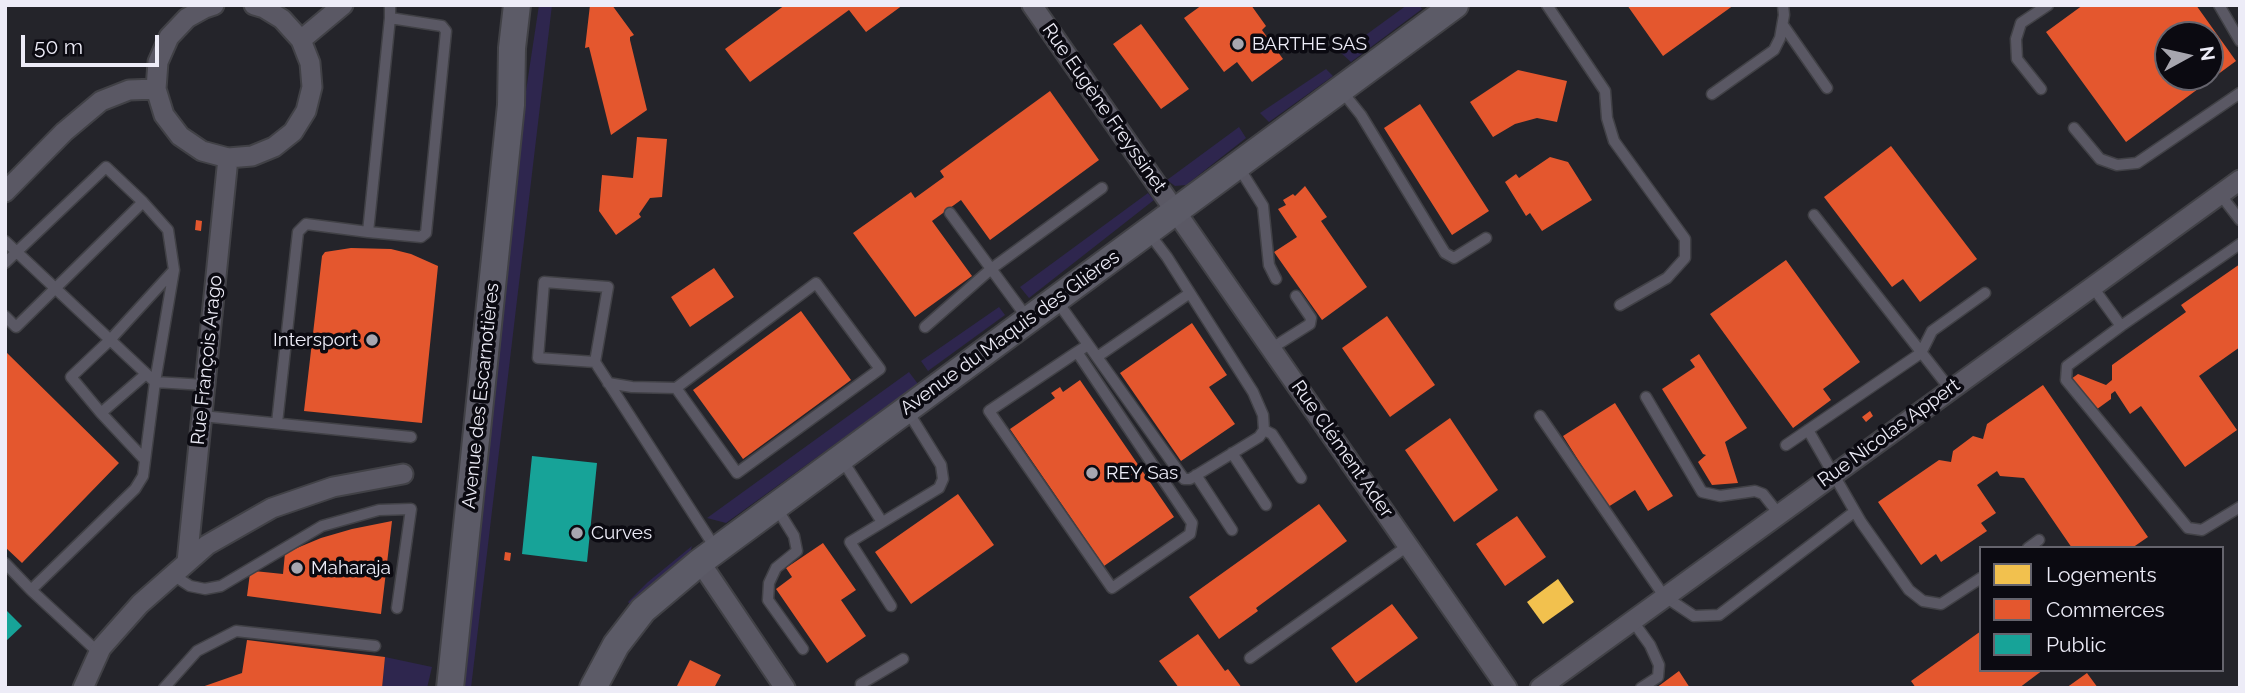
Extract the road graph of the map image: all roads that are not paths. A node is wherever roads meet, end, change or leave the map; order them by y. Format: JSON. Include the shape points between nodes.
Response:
{"nodes":[{"id":1,"x":214,"y":5,"type":"edge"},
{"id":2,"x":254,"y":5,"type":"edge"},
{"id":3,"x":343,"y":5,"type":"edge"},
{"id":4,"x":390,"y":5,"type":"edge"},
{"id":5,"x":517,"y":5,"type":"edge"},
{"id":6,"x":531,"y":5,"type":"edge"},
{"id":7,"x":1032,"y":5,"type":"edge"},
{"id":8,"x":1455,"y":5,"type":"edge"},
{"id":9,"x":1547,"y":5,"type":"edge"},
{"id":10,"x":1783,"y":5,"type":"edge"},
{"id":11,"x":2048,"y":5,"type":"edge"},
{"id":12,"x":2218,"y":5,"type":"edge"},
{"id":13,"x":390,"y":18,"type":"junction"},
{"id":14,"x":1783,"y":25,"type":"junction"},
{"id":15,"x":301,"y":40,"type":"junction"},
{"id":16,"x":2240,"y":41,"type":"edge"},
{"id":17,"x":1827,"y":88,"type":"dead end"},
{"id":18,"x":156,"y":89,"type":"junction"},
{"id":19,"x":2041,"y":89,"type":"dead end"},
{"id":20,"x":1340,"y":90,"type":"junction"},
{"id":21,"x":2240,"y":93,"type":"edge"},
{"id":22,"x":1712,"y":94,"type":"dead end"},
{"id":23,"x":511,"y":104,"type":"junction"},
{"id":24,"x":2074,"y":128,"type":"dead end"},
{"id":25,"x":228,"y":158,"type":"junction"},
{"id":26,"x":1238,"y":165,"type":"junction"},
{"id":27,"x":2240,"y":180,"type":"edge"},
{"id":28,"x":1102,"y":188,"type":"dead end"},
{"id":29,"x":5,"y":191,"type":"edge"},
{"id":30,"x":2220,"y":194,"type":"junction"},
{"id":31,"x":143,"y":202,"type":"junction"},
{"id":32,"x":1177,"y":211,"type":"junction"},
{"id":33,"x":950,"y":213,"type":"dead end"},
{"id":34,"x":1814,"y":215,"type":"dead end"},
{"id":35,"x":2240,"y":220,"type":"edge"},
{"id":36,"x":368,"y":232,"type":"junction"},
{"id":37,"x":1148,"y":232,"type":"junction"},
{"id":38,"x":1486,"y":238,"type":"dead end"},
{"id":39,"x":5,"y":241,"type":"edge"},
{"id":40,"x":2240,"y":244,"type":"edge"},
{"id":41,"x":17,"y":251,"type":"junction"},
{"id":42,"x":5,"y":263,"type":"edge"},
{"id":43,"x":991,"y":269,"type":"junction"},
{"id":44,"x":174,"y":270,"type":"junction"},
{"id":45,"x":1276,"y":279,"type":"dead end"},
{"id":46,"x":2092,"y":286,"type":"junction"},
{"id":47,"x":55,"y":288,"type":"junction"},
{"id":48,"x":1190,"y":293,"type":"junction"},
{"id":49,"x":1985,"y":293,"type":"dead end"},
{"id":50,"x":1296,"y":296,"type":"dead end"},
{"id":51,"x":1056,"y":299,"type":"junction"},
{"id":52,"x":1620,"y":305,"type":"dead end"},
{"id":53,"x":5,"y":316,"type":"edge"},
{"id":54,"x":1029,"y":320,"type":"junction"},
{"id":55,"x":2122,"y":326,"type":"junction"},
{"id":56,"x":925,"y":327,"type":"dead end"},
{"id":57,"x":110,"y":340,"type":"junction"},
{"id":58,"x":1088,"y":345,"type":"junction"},
{"id":59,"x":1272,"y":348,"type":"junction"},
{"id":60,"x":1077,"y":352,"type":"junction"},
{"id":61,"x":1921,"y":353,"type":"junction"},
{"id":62,"x":1097,"y":357,"type":"junction"},
{"id":63,"x":595,"y":362,"type":"junction"},
{"id":64,"x":146,"y":374,"type":"junction"},
{"id":65,"x":155,"y":382,"type":"junction"},
{"id":66,"x":608,"y":383,"type":"junction"},
{"id":67,"x":205,"y":385,"type":"junction"},
{"id":68,"x":676,"y":388,"type":"junction"},
{"id":69,"x":1950,"y":390,"type":"junction"},
{"id":70,"x":1646,"y":397,"type":"dead end"},
{"id":71,"x":906,"y":410,"type":"junction"},
{"id":72,"x":102,"y":413,"type":"junction"},
{"id":73,"x":202,"y":416,"type":"junction"},
{"id":74,"x":1540,"y":416,"type":"dead end"},
{"id":75,"x":277,"y":423,"type":"junction"},
{"id":76,"x":1264,"y":430,"type":"junction"},
{"id":77,"x":1808,"y":430,"type":"junction"},
{"id":78,"x":411,"y":437,"type":"dead end"},
{"id":79,"x":1786,"y":446,"type":"dead end"},
{"id":80,"x":1233,"y":453,"type":"junction"},
{"id":81,"x":841,"y":458,"type":"junction"},
{"id":82,"x":145,"y":460,"type":"junction"},
{"id":83,"x":404,"y":474,"type":"dead end"},
{"id":84,"x":1832,"y":474,"type":"junction"},
{"id":85,"x":1196,"y":475,"type":"junction"},
{"id":86,"x":1301,"y":478,"type":"dead end"},
{"id":87,"x":1266,"y":505,"type":"dead end"},
{"id":88,"x":776,"y":506,"type":"junction"},
{"id":89,"x":2240,"y":507,"type":"edge"},
{"id":90,"x":1854,"y":512,"type":"junction"},
{"id":91,"x":1778,"y":513,"type":"junction"},
{"id":92,"x":882,"y":522,"type":"junction"},
{"id":93,"x":1232,"y":530,"type":"dead end"},
{"id":94,"x":2039,"y":540,"type":"dead end"},
{"id":95,"x":1409,"y":545,"type":"junction"},
{"id":96,"x":2031,"y":546,"type":"edge"},
{"id":97,"x":709,"y":556,"type":"junction"},
{"id":98,"x":5,"y":563,"type":"edge"},
{"id":99,"x":180,"y":569,"type":"junction"},
{"id":100,"x":1979,"y":579,"type":"edge"},
{"id":101,"x":32,"y":590,"type":"junction"},
{"id":102,"x":1664,"y":596,"type":"junction"},
{"id":103,"x":891,"y":606,"type":"dead end"},
{"id":104,"x":397,"y":608,"type":"dead end"},
{"id":105,"x":1632,"y":620,"type":"junction"},
{"id":106,"x":375,"y":646,"type":"dead end"},
{"id":107,"x":803,"y":649,"type":"dead end"},
{"id":108,"x":99,"y":653,"type":"junction"},
{"id":109,"x":1250,"y":658,"type":"dead end"},
{"id":110,"x":903,"y":659,"type":"dead end"},
{"id":111,"x":83,"y":688,"type":"edge"},
{"id":112,"x":164,"y":688,"type":"edge"},
{"id":113,"x":450,"y":688,"type":"edge"},
{"id":114,"x":593,"y":688,"type":"edge"},
{"id":115,"x":785,"y":688,"type":"edge"},
{"id":116,"x":861,"y":688,"type":"edge"},
{"id":117,"x":1507,"y":688,"type":"edge"},
{"id":118,"x":1540,"y":688,"type":"edge"},
{"id":119,"x":1641,"y":688,"type":"edge"}],
"edges":[{"from":1,"to":18,"type":"street","via":[[187,18],[169,37],[158,62]]},
{"from":2,"to":15,"type":"street","via":[[282,19]]},
{"from":3,"to":15,"type":"street"},
{"from":4,"to":13,"type":"lane"},
{"from":5,"to":23,"type":"main road","name":"Avenue des Escarnotières"},
{"from":6,"to":23,"type":"main road","name":"Avenue des Escarnotières"},
{"from":7,"to":32,"type":"street","name":"Rue Eugène Freyssinet"},
{"from":8,"to":20,"type":"main road","name":"Avenue du Maquis des Glières"},
{"from":9,"to":52,"type":"lane","via":[[1605,91],[1614,141],[1685,239],[1685,258],[1667,278]]},
{"from":10,"to":14,"type":"lane"},
{"from":11,"to":19,"type":"lane","via":[[2021,23],[2016,39],[2017,59]]},
{"from":12,"to":16,"type":"lane"},
{"from":13,"to":36,"type":"lane"},
{"from":13,"to":36,"type":"lane","via":[[442,26],[446,31],[426,233],[421,237]]},
{"from":14,"to":17,"type":"lane"},
{"from":14,"to":22,"type":"lane","via":[[1774,50]]},
{"from":15,"to":25,"type":"street","via":[[310,63],[312,87],[306,111],[293,131],[274,147],[252,156]]},
{"from":18,"to":25,"type":"street","via":[[164,115],[180,136],[202,151]]},
{"from":18,"to":29,"type":"street","via":[[129,90],[101,101]]},
{"from":20,"to":26,"type":"main road","name":"Avenue du Maquis des Glières"},
{"from":20,"to":38,"type":"lane","via":[[1361,115],[1445,253],[1454,258]]},
{"from":21,"to":24,"type":"lane","via":[[2137,163],[2117,165],[2100,159]]},
{"from":23,"to":113,"type":"main road","name":"Avenue des Escarnotières"},
{"from":25,"to":67,"type":"street","name":"Rue François Arago"},
{"from":26,"to":32,"type":"main road","name":"Avenue du Maquis des Glières"},
{"from":26,"to":45,"type":"lane","via":[[1263,206],[1269,265]]},
{"from":27,"to":30,"type":"street","name":"Rue Nicolas Appert"},
{"from":28,"to":43,"type":"lane"},
{"from":30,"to":35,"type":"lane"},
{"from":30,"to":46,"type":"street","name":"Rue Nicolas Appert"},
{"from":31,"to":41,"type":"lane","via":[[106,167]]},
{"from":31,"to":44,"type":"lane","via":[[168,230]]},
{"from":31,"to":47,"type":"lane"},
{"from":32,"to":37,"type":"main road","name":"Avenue du Maquis des Glières"},
{"from":32,"to":59,"type":"street","name":"Rue Clément Ader"},
{"from":33,"to":43,"type":"lane"},
{"from":34,"to":61,"type":"lane"},
{"from":36,"to":75,"type":"lane","via":[[306,225],[298,232]]},
{"from":37,"to":48,"type":"lane"},
{"from":37,"to":51,"type":"main road","name":"Avenue du Maquis des Glières"},
{"from":39,"to":41,"type":"lane"},
{"from":40,"to":55,"type":"lane"},
{"from":41,"to":42,"type":"lane"},
{"from":41,"to":47,"type":"lane"},
{"from":43,"to":54,"type":"lane"},
{"from":43,"to":56,"type":"lane"},
{"from":44,"to":57,"type":"lane"},
{"from":44,"to":65,"type":"lane"},
{"from":46,"to":55,"type":"lane"},
{"from":46,"to":69,"type":"street","name":"Rue Nicolas Appert"},
{"from":47,"to":53,"type":"lane","via":[[16,327]]},
{"from":47,"to":57,"type":"lane"},
{"from":48,"to":62,"type":"lane"},
{"from":48,"to":76,"type":"lane","via":[[1253,392]]},
{"from":49,"to":61,"type":"lane","via":[[1932,331]]},
{"from":50,"to":59,"type":"lane","via":[[1311,318],[1310,324]]},
{"from":51,"to":54,"type":"main road","name":"Avenue du Maquis des Glières"},
{"from":51,"to":58,"type":"lane"},
{"from":54,"to":71,"type":"main road","name":"Avenue du Maquis des Glières"},
{"from":55,"to":89,"type":"lane","via":[[2067,366],[2066,380],[2188,528],[2202,530]]},
{"from":57,"to":64,"type":"lane"},
{"from":57,"to":72,"type":"lane","via":[[71,377]]},
{"from":58,"to":60,"type":"lane"},
{"from":58,"to":62,"type":"lane"},
{"from":59,"to":95,"type":"street","name":"Rue Clément Ader"},
{"from":60,"to":60,"type":"lane","via":[[989,411],[1112,588],[1190,534],[1192,523]]},
{"from":61,"to":69,"type":"lane"},
{"from":61,"to":77,"type":"lane"},
{"from":62,"to":85,"type":"lane","via":[[1184,479]]},
{"from":63,"to":63,"type":"lane","via":[[538,358],[544,282],[608,287]]},
{"from":63,"to":66,"type":"lane"},
{"from":64,"to":65,"type":"lane"},
{"from":64,"to":72,"type":"lane"},
{"from":65,"to":67,"type":"lane"},
{"from":65,"to":82,"type":"lane"},
{"from":66,"to":68,"type":"lane"},
{"from":66,"to":97,"type":"lane"},
{"from":67,"to":73,"type":"street","name":"Rue François Arago"},
{"from":68,"to":68,"type":"lane","via":[[737,473],[880,369],[816,283]]},
{"from":69,"to":84,"type":"street","name":"Rue Nicolas Appert"},
{"from":70,"to":91,"type":"lane","via":[[1702,492],[1720,496],[1755,491]]},
{"from":71,"to":81,"type":"main road","name":"Avenue du Maquis des Glières"},
{"from":71,"to":92,"type":"lane","via":[[941,465],[943,479],[939,488]]},
{"from":72,"to":82,"type":"lane"},
{"from":73,"to":75,"type":"lane"},
{"from":73,"to":99,"type":"street","name":"Rue François Arago"},
{"from":74,"to":102,"type":"lane"},
{"from":75,"to":78,"type":"lane"},
{"from":76,"to":80,"type":"lane"},
{"from":76,"to":86,"type":"lane"},
{"from":77,"to":79,"type":"lane"},
{"from":77,"to":84,"type":"lane"},
{"from":80,"to":85,"type":"lane"},
{"from":80,"to":87,"type":"lane"},
{"from":81,"to":88,"type":"main road","name":"Avenue du Maquis des Glières"},
{"from":81,"to":92,"type":"lane"},
{"from":82,"to":101,"type":"lane","via":[[135,489]]},
{"from":83,"to":99,"type":"street","via":[[333,487],[272,508],[207,545]]},
{"from":84,"to":90,"type":"lane"},
{"from":84,"to":91,"type":"street","name":"Rue Nicolas Appert"},
{"from":85,"to":93,"type":"lane"},
{"from":88,"to":97,"type":"main road","name":"Avenue du Maquis des Glières"},
{"from":88,"to":107,"type":"lane","via":[[794,536],[797,551],[776,568],[768,600]]},
{"from":90,"to":100,"type":"lane","via":[[1909,590],[1923,601],[1941,604]]},
{"from":90,"to":102,"type":"lane","via":[[1719,615],[1694,616]]},
{"from":91,"to":102,"type":"street","name":"Rue Nicolas Appert"},
{"from":92,"to":103,"type":"lane","via":[[850,542]]},
{"from":94,"to":96,"type":"lane"},
{"from":95,"to":109,"type":"lane"},
{"from":95,"to":117,"type":"street","name":"Rue Clément Ader"},
{"from":97,"to":114,"type":"main road","name":"Avenue du Maquis des Glières","via":[[643,610]]},
{"from":97,"to":115,"type":"street"},
{"from":98,"to":101,"type":"lane"},
{"from":99,"to":104,"type":"lane","via":[[190,586],[221,586],[322,526],[379,510],[411,509]]},
{"from":99,"to":108,"type":"street","via":[[140,604]]},
{"from":101,"to":108,"type":"lane"},
{"from":102,"to":105,"type":"street","name":"Rue Nicolas Appert"},
{"from":105,"to":118,"type":"street","name":"Rue Nicolas Appert"},
{"from":105,"to":119,"type":"lane","via":[[1659,664],[1658,677]]},
{"from":106,"to":112,"type":"lane","via":[[236,631],[197,651]]},
{"from":108,"to":111,"type":"street"},
{"from":110,"to":116,"type":"lane"}]}
